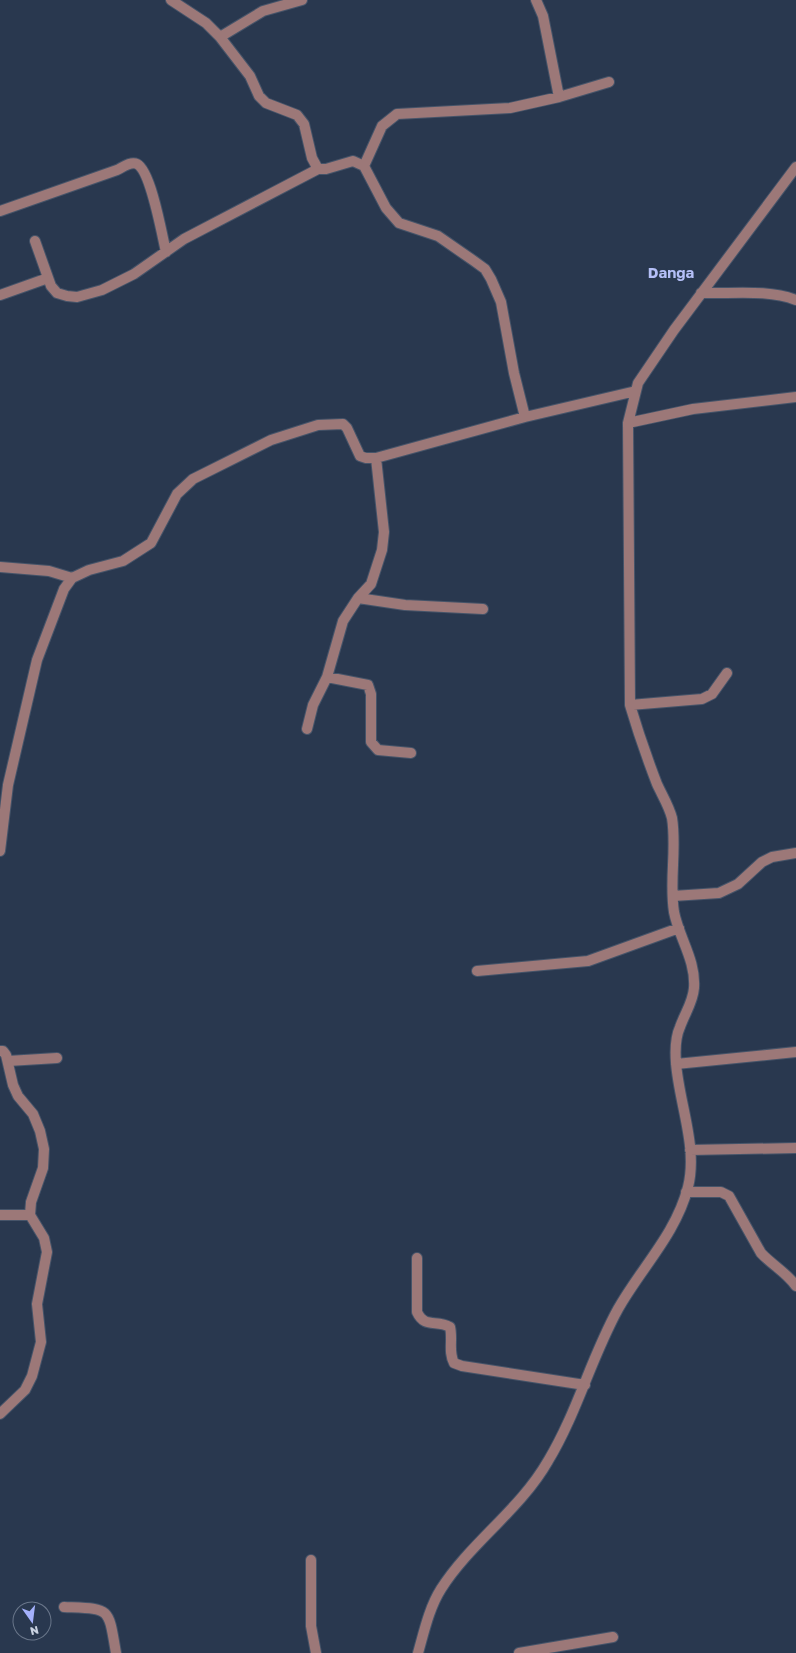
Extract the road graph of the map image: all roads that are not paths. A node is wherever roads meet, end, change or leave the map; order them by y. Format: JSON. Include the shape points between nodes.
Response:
{"nodes":[{"id":1,"x":171,"y":0,"type":"edge"},
{"id":2,"x":302,"y":0,"type":"edge"},
{"id":3,"x":536,"y":0,"type":"edge"},
{"id":4,"x":287,"y":2,"type":"edge"},
{"id":5,"x":220,"y":37,"type":"junction"},
{"id":6,"x":609,"y":82,"type":"dead end"},
{"id":7,"x":559,"y":97,"type":"junction"},
{"id":8,"x":364,"y":166,"type":"junction"},
{"id":9,"x":796,"y":167,"type":"edge"},
{"id":10,"x":318,"y":169,"type":"junction"},
{"id":11,"x":0,"y":211,"type":"edge"},
{"id":12,"x":35,"y":240,"type":"dead end"},
{"id":13,"x":166,"y":252,"type":"junction"},
{"id":14,"x":48,"y":278,"type":"junction"},
{"id":15,"x":702,"y":293,"type":"junction"},
{"id":16,"x":0,"y":295,"type":"edge"},
{"id":17,"x":796,"y":300,"type":"edge"},
{"id":18,"x":636,"y":391,"type":"junction"},
{"id":19,"x":796,"y":397,"type":"edge"},
{"id":20,"x":525,"y":417,"type":"junction"},
{"id":21,"x":628,"y":423,"type":"junction"},
{"id":22,"x":376,"y":458,"type":"junction"},
{"id":23,"x":0,"y":567,"type":"edge"},
{"id":24,"x":72,"y":578,"type":"junction"},
{"id":25,"x":358,"y":598,"type":"junction"},
{"id":26,"x":483,"y":609,"type":"dead end"},
{"id":27,"x":727,"y":673,"type":"dead end"},
{"id":28,"x":327,"y":677,"type":"junction"},
{"id":29,"x":630,"y":705,"type":"junction"},
{"id":30,"x":307,"y":729,"type":"dead end"},
{"id":31,"x":410,"y":753,"type":"dead end"},
{"id":32,"x":0,"y":852,"type":"edge"},
{"id":33,"x":796,"y":853,"type":"edge"},
{"id":34,"x":673,"y":896,"type":"junction"},
{"id":35,"x":679,"y":928,"type":"junction"},
{"id":36,"x":476,"y":971,"type":"dead end"},
{"id":37,"x":0,"y":1051,"type":"edge"},
{"id":38,"x":796,"y":1052,"type":"edge"},
{"id":39,"x":57,"y":1058,"type":"dead end"},
{"id":40,"x":8,"y":1061,"type":"junction"},
{"id":41,"x":676,"y":1064,"type":"junction"},
{"id":42,"x":796,"y":1148,"type":"edge"},
{"id":43,"x":690,"y":1150,"type":"junction"},
{"id":44,"x":686,"y":1192,"type":"junction"},
{"id":45,"x":0,"y":1214,"type":"edge"},
{"id":46,"x":30,"y":1215,"type":"junction"},
{"id":47,"x":417,"y":1258,"type":"dead end"},
{"id":48,"x":796,"y":1286,"type":"edge"},
{"id":49,"x":585,"y":1385,"type":"junction"},
{"id":50,"x":0,"y":1414,"type":"edge"},
{"id":51,"x":311,"y":1560,"type":"dead end"},
{"id":52,"x":64,"y":1607,"type":"dead end"},
{"id":53,"x":613,"y":1637,"type":"dead end"},
{"id":54,"x":116,"y":1653,"type":"edge"},
{"id":55,"x":316,"y":1653,"type":"edge"},
{"id":56,"x":418,"y":1653,"type":"edge"},
{"id":57,"x":519,"y":1653,"type":"edge"}],
"edges":[{"from":1,"to":5,"type":"street","via":[[206,23]]},
{"from":2,"to":4,"type":"street"},
{"from":3,"to":7,"type":"street","via":[[543,16]]},
{"from":4,"to":5,"type":"street","via":[[263,11]]},
{"from":5,"to":10,"type":"street","via":[[250,76],[259,96],[266,103],[297,115],[304,124],[312,158]]},
{"from":6,"to":7,"type":"street"},
{"from":7,"to":8,"type":"street","via":[[510,108],[397,114],[382,126]]},
{"from":8,"to":10,"type":"street","via":[[353,161]]},
{"from":8,"to":20,"type":"street","via":[[386,208],[399,223],[438,236],[485,269],[501,302]]},
{"from":9,"to":15,"type":"street"},
{"from":10,"to":13,"type":"street","via":[[191,235]]},
{"from":11,"to":13,"type":"street","via":[[136,163],[142,168],[154,198]]},
{"from":12,"to":14,"type":"street"},
{"from":13,"to":14,"type":"street","via":[[134,274],[102,290],[77,297],[57,293]]},
{"from":14,"to":16,"type":"street"},
{"from":15,"to":17,"type":"street","via":[[786,296]]},
{"from":15,"to":18,"type":"street","via":[[638,383]]},
{"from":18,"to":20,"type":"street"},
{"from":18,"to":21,"type":"street"},
{"from":19,"to":21,"type":"street","via":[[693,409]]},
{"from":20,"to":22,"type":"street"},
{"from":21,"to":29,"type":"street"},
{"from":22,"to":24,"type":"street","via":[[360,456],[343,424],[318,425],[271,440],[194,478],[177,494],[151,543],[140,551],[123,561],[89,570]]},
{"from":22,"to":25,"type":"street","via":[[384,532],[382,550],[371,584]]},
{"from":23,"to":24,"type":"street","via":[[49,571]]},
{"from":24,"to":32,"type":"street","via":[[64,589],[37,660],[8,785]]},
{"from":25,"to":26,"type":"street","via":[[405,605]]},
{"from":25,"to":28,"type":"street","via":[[343,621]]},
{"from":27,"to":29,"type":"street","via":[[712,694],[702,699]]},
{"from":28,"to":30,"type":"street","via":[[313,705]]},
{"from":28,"to":31,"type":"street","via":[[368,685],[371,694],[371,742],[378,750]]},
{"from":29,"to":34,"type":"street","via":[[642,746],[671,814]]},
{"from":33,"to":34,"type":"street","via":[[772,857],[762,862],[738,884],[719,893]]},
{"from":34,"to":35,"type":"street"},
{"from":35,"to":36,"type":"street","via":[[588,961]]},
{"from":35,"to":41,"type":"street","via":[[690,958],[694,988],[690,1006],[676,1040]]},
{"from":37,"to":40,"type":"street","via":[[4,1052]]},
{"from":38,"to":41,"type":"street"},
{"from":39,"to":40,"type":"street"},
{"from":40,"to":46,"type":"street","via":[[13,1085],[18,1096],[33,1114],[44,1149],[43,1168],[31,1202]]},
{"from":41,"to":43,"type":"street"},
{"from":42,"to":43,"type":"street"},
{"from":43,"to":44,"type":"street"},
{"from":44,"to":48,"type":"street","via":[[721,1192],[729,1196],[761,1253]]},
{"from":44,"to":49,"type":"street","via":[[670,1231],[620,1306]]},
{"from":45,"to":46,"type":"street"},
{"from":46,"to":50,"type":"street","via":[[44,1238],[47,1252],[37,1304],[41,1342],[29,1384]]},
{"from":47,"to":49,"type":"street","via":[[417,1312],[420,1319],[426,1323],[450,1327],[450,1356],[454,1363]]},
{"from":49,"to":56,"type":"street","via":[[559,1443],[527,1493],[456,1568],[439,1591],[427,1620]]},
{"from":51,"to":55,"type":"street","via":[[311,1626]]},
{"from":52,"to":54,"type":"street","via":[[98,1608],[107,1614]]},
{"from":53,"to":57,"type":"street"}]}
